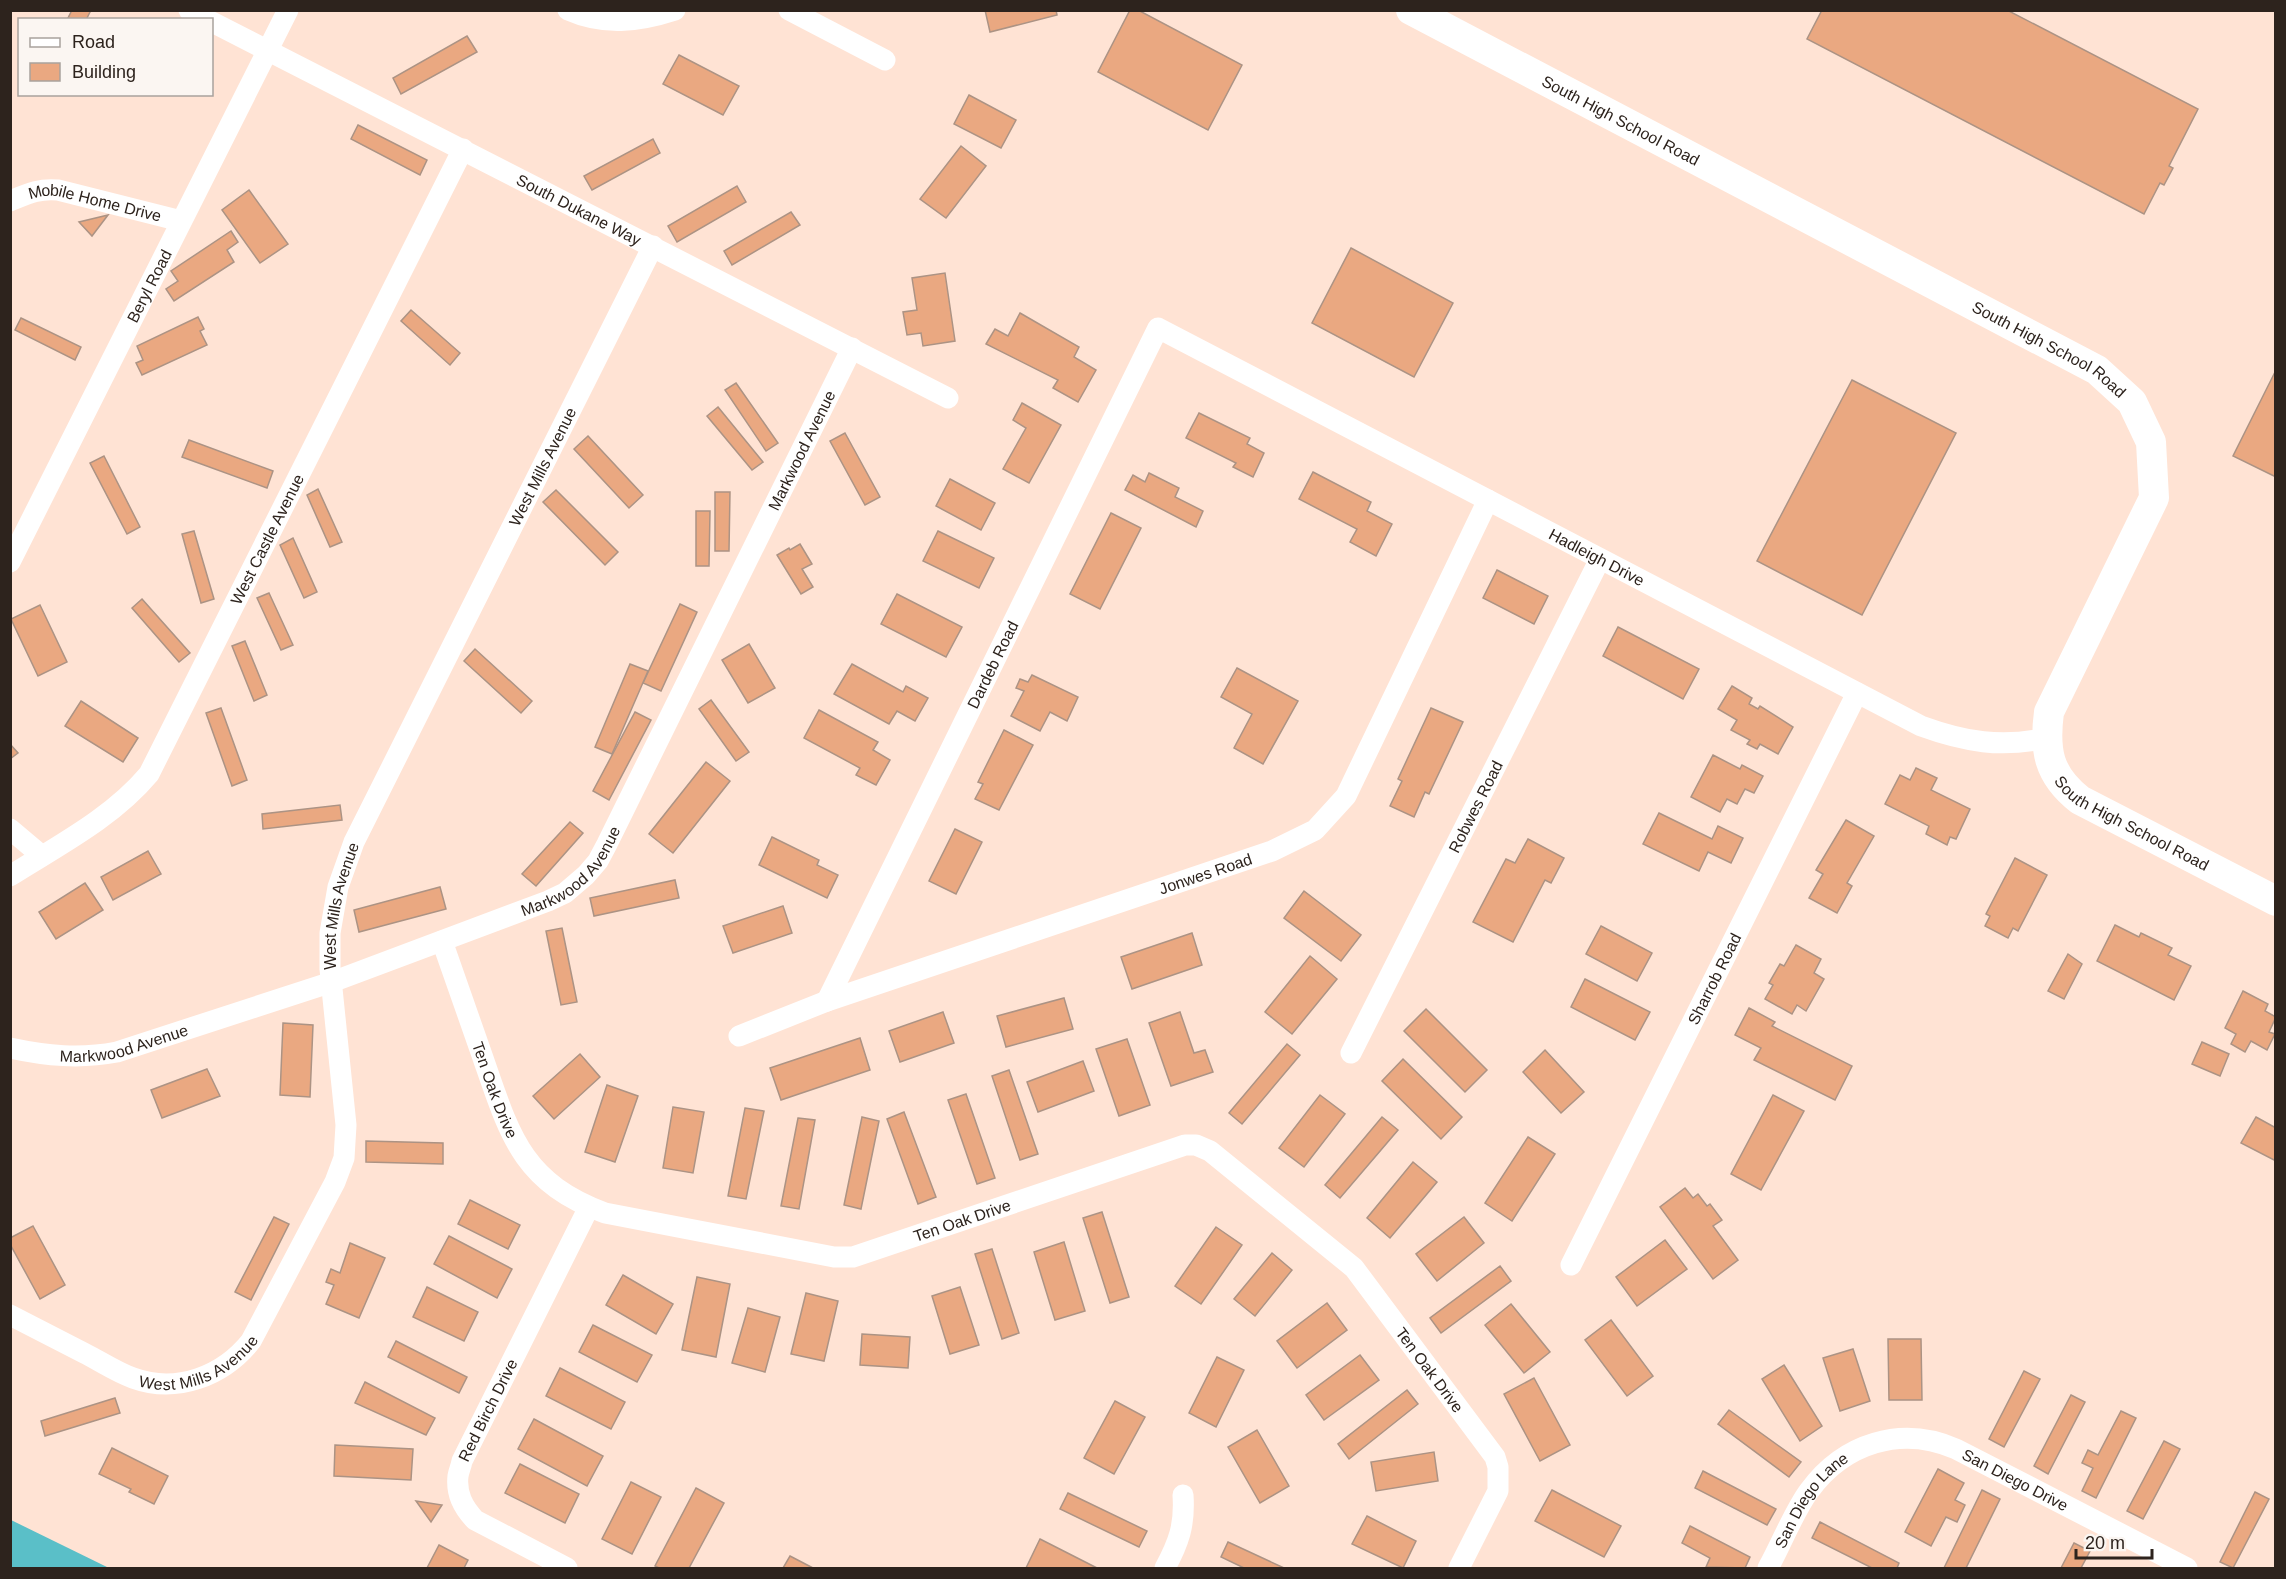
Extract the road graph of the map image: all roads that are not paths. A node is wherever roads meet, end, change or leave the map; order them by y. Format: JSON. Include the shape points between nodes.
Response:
{"nodes":[{"id":1,"x":189,"y":10,"type":"edge"},
{"id":2,"x":288,"y":10,"type":"edge"},
{"id":3,"x":568,"y":10,"type":"edge"},
{"id":4,"x":675,"y":10,"type":"edge"},
{"id":5,"x":789,"y":10,"type":"edge"},
{"id":6,"x":1411,"y":10,"type":"edge"},
{"id":7,"x":203,"y":18,"type":"edge"},
{"id":8,"x":213,"y":22,"type":"edge"},
{"id":9,"x":268,"y":50,"type":"junction"},
{"id":10,"x":885,"y":60,"type":"dead end"},
{"id":11,"x":464,"y":149,"type":"junction"},
{"id":12,"x":10,"y":201,"type":"edge"},
{"id":13,"x":181,"y":221,"type":"junction"},
{"id":14,"x":653,"y":246,"type":"junction"},
{"id":15,"x":1158,"y":328,"type":"joint"},
{"id":16,"x":852,"y":348,"type":"junction"},
{"id":17,"x":948,"y":398,"type":"dead end"},
{"id":18,"x":1488,"y":500,"type":"junction"},
{"id":19,"x":1600,"y":559,"type":"junction"},
{"id":20,"x":10,"y":562,"type":"edge"},
{"id":21,"x":1857,"y":693,"type":"junction"},
{"id":22,"x":2046,"y":738,"type":"junction"},
{"id":23,"x":10,"y":829,"type":"edge"},
{"id":24,"x":42,"y":856,"type":"junction"},
{"id":25,"x":10,"y":876,"type":"edge"},
{"id":26,"x":2276,"y":901,"type":"edge"},
{"id":27,"x":442,"y":941,"type":"junction"},
{"id":28,"x":332,"y":982,"type":"junction"},
{"id":29,"x":827,"y":1001,"type":"junction"},
{"id":30,"x":739,"y":1036,"type":"dead end"},
{"id":31,"x":10,"y":1048,"type":"edge"},
{"id":32,"x":1351,"y":1053,"type":"dead end"},
{"id":33,"x":589,"y":1207,"type":"junction"},
{"id":34,"x":1571,"y":1265,"type":"dead end"},
{"id":35,"x":10,"y":1315,"type":"edge"},
{"id":36,"x":1866,"y":1445,"type":"joint"},
{"id":37,"x":1183,"y":1495,"type":"dead end"},
{"id":38,"x":567,"y":1569,"type":"edge"},
{"id":39,"x":1165,"y":1569,"type":"edge"},
{"id":40,"x":1459,"y":1569,"type":"edge"},
{"id":41,"x":1768,"y":1569,"type":"edge"},
{"id":42,"x":2187,"y":1569,"type":"edge"}],
"edges":[{"from":1,"to":7,"type":"street"},
{"from":2,"to":9,"type":"street","name":"Beryl Road"},
{"from":3,"to":4,"type":"street","via":[[601,21],[621,22],[644,20]]},
{"from":5,"to":10,"type":"street"},
{"from":6,"to":22,"type":"street","name":"South High School Road","via":[[2097,370],[2132,402],[2151,442],[2154,498],[2049,712]]},
{"from":8,"to":9,"type":"street","name":"South Dukane Way"},
{"from":9,"to":11,"type":"street","name":"South Dukane Way"},
{"from":9,"to":13,"type":"street","name":"Beryl Road"},
{"from":11,"to":14,"type":"street","name":"South Dukane Way"},
{"from":11,"to":24,"type":"street","name":"West Castle Avenue","via":[[149,774],[107,815]]},
{"from":12,"to":13,"type":"street","name":"Mobile Home Drive","via":[[23,194],[58,190]]},
{"from":13,"to":20,"type":"street","name":"Beryl Road"},
{"from":14,"to":16,"type":"street","name":"South Dukane Way"},
{"from":14,"to":28,"type":"street","name":"West Mills Avenue","via":[[354,842],[338,887],[332,922]]},
{"from":15,"to":18,"type":"street","name":"Hadleigh Drive"},
{"from":15,"to":29,"type":"street","name":"Dardeb Road"},
{"from":16,"to":17,"type":"street","name":"South Dukane Way"},
{"from":16,"to":27,"type":"street","name":"Markwood Avenue","via":[[598,861],[565,893]]},
{"from":18,"to":19,"type":"street","name":"Hadleigh Drive"},
{"from":18,"to":29,"type":"street","name":"Jonwes Road","via":[[1346,796],[1315,830],[1272,851]]},
{"from":19,"to":21,"type":"street","name":"Hadleigh Drive"},
{"from":19,"to":32,"type":"street","name":"Robwes Road"},
{"from":21,"to":22,"type":"street","name":"Hadleigh Drive","via":[[1943,734],[2006,744]]},
{"from":21,"to":34,"type":"street","name":"Sharrob Road"},
{"from":22,"to":26,"type":"street","name":"South High School Road","via":[[2056,776],[2080,800]]},
{"from":23,"to":24,"type":"street"},
{"from":24,"to":25,"type":"street","name":"West Castle Avenue"},
{"from":27,"to":28,"type":"street","name":"Markwood Avenue"},
{"from":27,"to":33,"type":"street","name":"Ten Oak Drive","via":[[512,1138],[544,1178]]},
{"from":28,"to":31,"type":"street","name":"Markwood Avenue","via":[[117,1052],[58,1057]]},
{"from":28,"to":35,"type":"street","name":"West Mills Avenue","via":[[346,1125],[344,1158],[335,1182],[244,1350],[214,1372],[193,1381],[149,1382],[120,1372]]},
{"from":29,"to":30,"type":"street","name":"Jonwes Road"},
{"from":33,"to":38,"type":"street","name":"Red Birch Drive","via":[[462,1461],[457,1489],[475,1520]]},
{"from":33,"to":40,"type":"street","name":"Ten Oak Drive","via":[[626,1218],[834,1257],[853,1257],[1185,1145],[1204,1147],[1351,1264],[1495,1457],[1498,1491]]},
{"from":36,"to":41,"type":"street","name":"San Diego Lane","via":[[1839,1459],[1808,1492]]},
{"from":36,"to":42,"type":"street","name":"San Diego Drive","via":[[1906,1438],[1947,1446]]},
{"from":37,"to":39,"type":"street","via":[[1182,1530]]}]}
